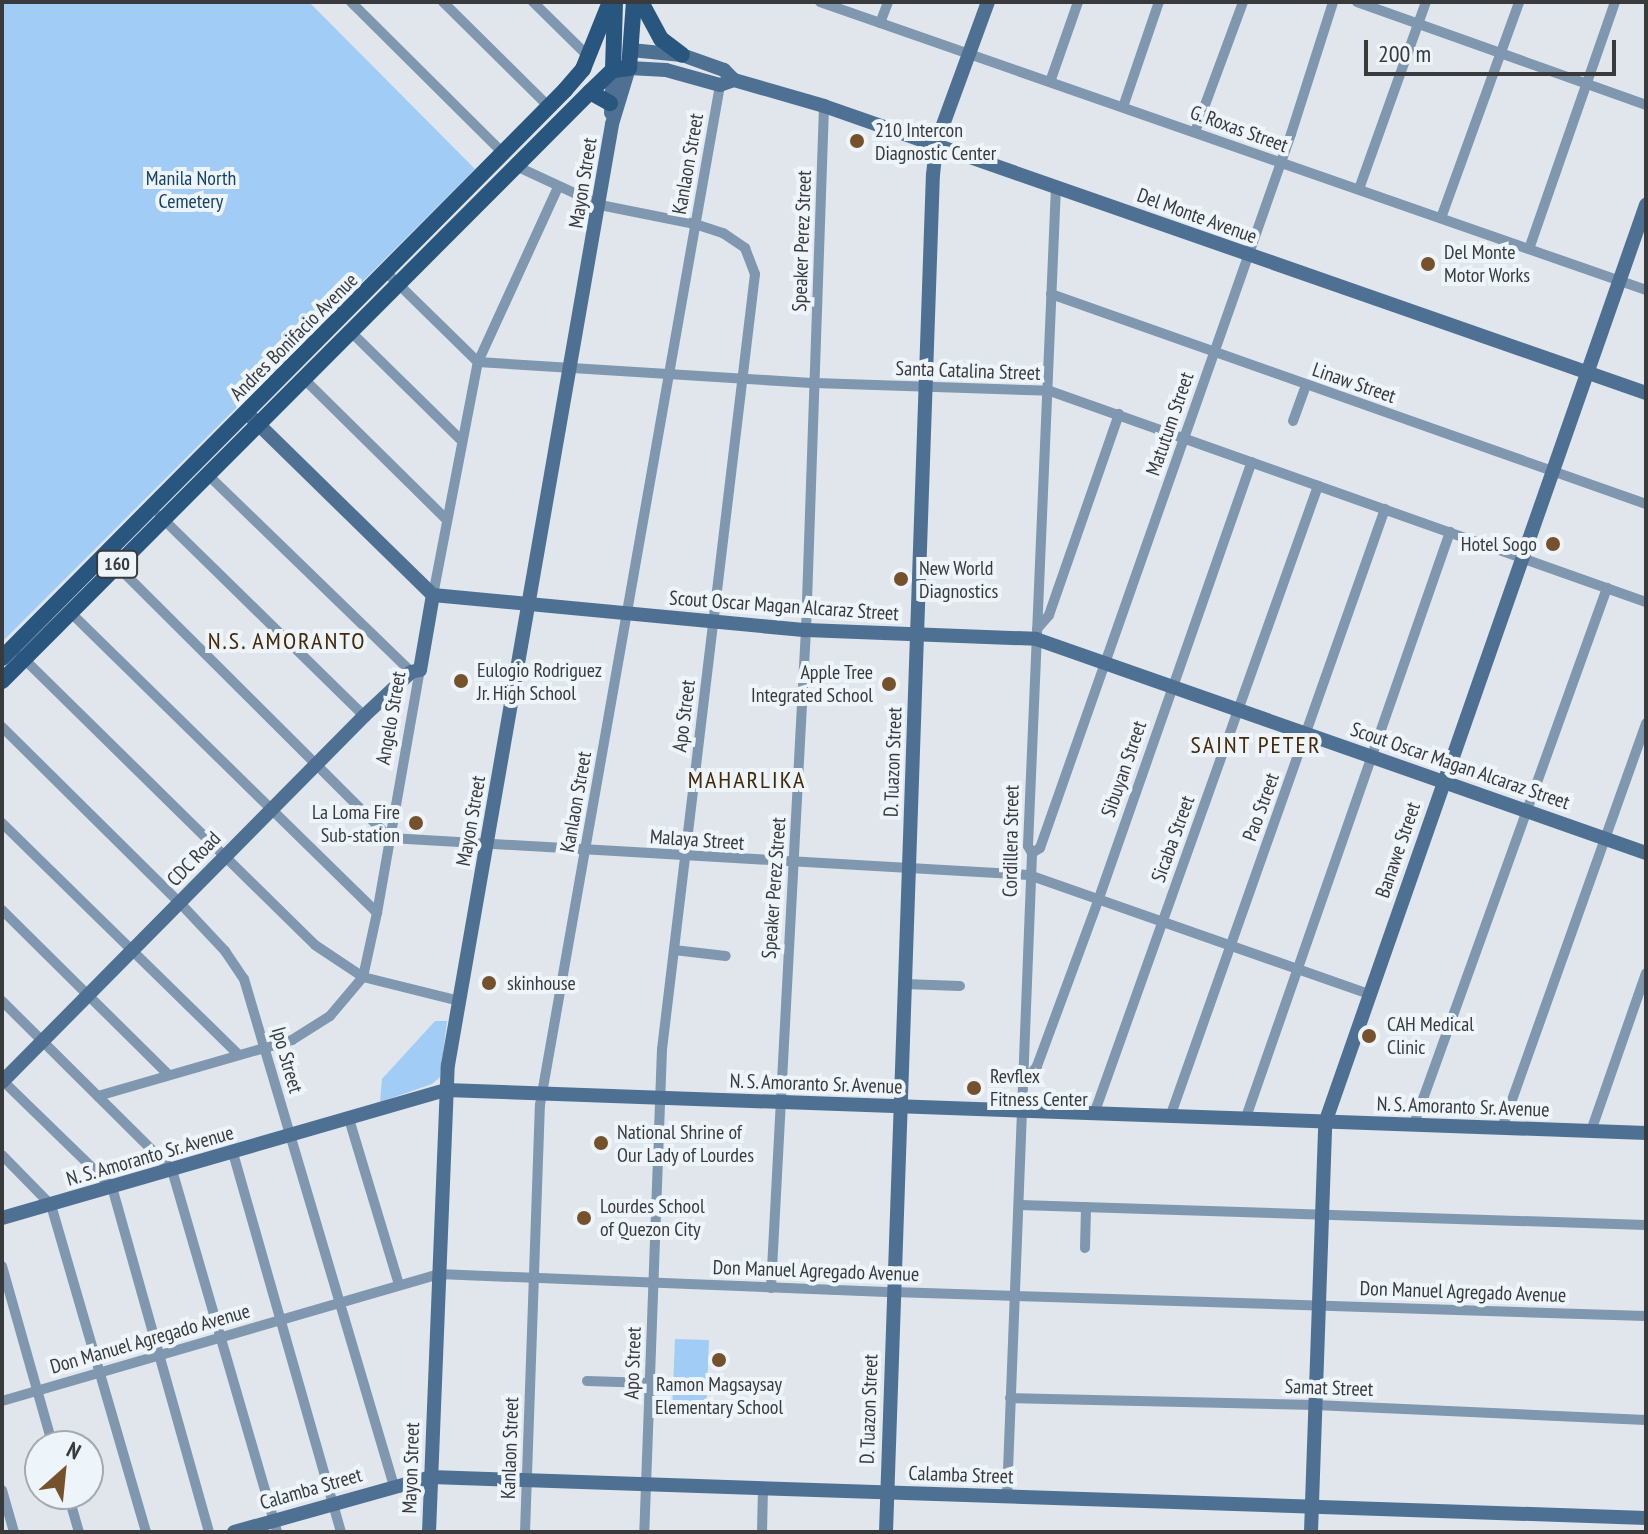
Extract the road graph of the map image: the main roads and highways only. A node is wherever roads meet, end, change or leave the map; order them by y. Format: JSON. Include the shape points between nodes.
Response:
{"nodes":[{"id":1,"x":612,"y":2,"type":"edge"},
{"id":2,"x":634,"y":2,"type":"edge"},
{"id":3,"x":641,"y":2,"type":"edge"},
{"id":4,"x":613,"y":49,"type":"junction"},
{"id":5,"x":631,"y":50,"type":"junction"},
{"id":6,"x":682,"y":55,"type":"road end"},
{"id":7,"x":589,"y":57,"type":"junction"},
{"id":8,"x":621,"y":69,"type":"junction"},
{"id":9,"x":590,"y":92,"type":"junction"},
{"id":10,"x":615,"y":105,"type":"road end"},
{"id":11,"x":510,"y":160,"type":"junction"},
{"id":12,"x":392,"y":278,"type":"junction"},
{"id":13,"x":252,"y":418,"type":"junction"},
{"id":14,"x":157,"y":514,"type":"junction"},
{"id":15,"x":13,"y":655,"type":"edge"},
{"id":16,"x":2,"y":681,"type":"edge"}],
"edges":[{"from":1,"to":4,"type":"main road"},
{"from":1,"to":7,"type":"main road","name":"Andres Bonifacio Avenue"},
{"from":2,"to":5,"type":"main road"},
{"from":3,"to":6,"type":"main road","via":[[661,39]]},
{"from":4,"to":5,"type":"main road"},
{"from":4,"to":7,"type":"main road"},
{"from":4,"to":8,"type":"main road"},
{"from":5,"to":8,"type":"main road"},
{"from":7,"to":11,"type":"main road","name":"Andres Bonifacio Avenue","number":"160"},
{"from":8,"to":9,"type":"main road","name":"Andres Bonifacio Avenue","number":"160"},
{"from":9,"to":10,"type":"main road"},
{"from":9,"to":11,"type":"main road","name":"Andres Bonifacio Avenue","number":"160"},
{"from":11,"to":12,"type":"main road","name":"Andres Bonifacio Avenue","number":"160"},
{"from":12,"to":13,"type":"main road","name":"Andres Bonifacio Avenue","number":"160"},
{"from":12,"to":13,"type":"main road","name":"Andres Bonifacio Avenue","number":"160","via":[[350,331]]},
{"from":13,"to":14,"type":"main road","name":"Andres Bonifacio Avenue","number":"160"},
{"from":13,"to":14,"type":"main road","name":"Andres Bonifacio Avenue","number":"160","via":[[207,474]]},
{"from":14,"to":15,"type":"main road","name":"Andres Bonifacio Avenue","number":"160"},
{"from":14,"to":15,"type":"main road","name":"Andres Bonifacio Avenue","number":"160","via":[[70,612]]},
{"from":15,"to":16,"type":"main road","name":"Andres Bonifacio Avenue","number":"160"}]}
